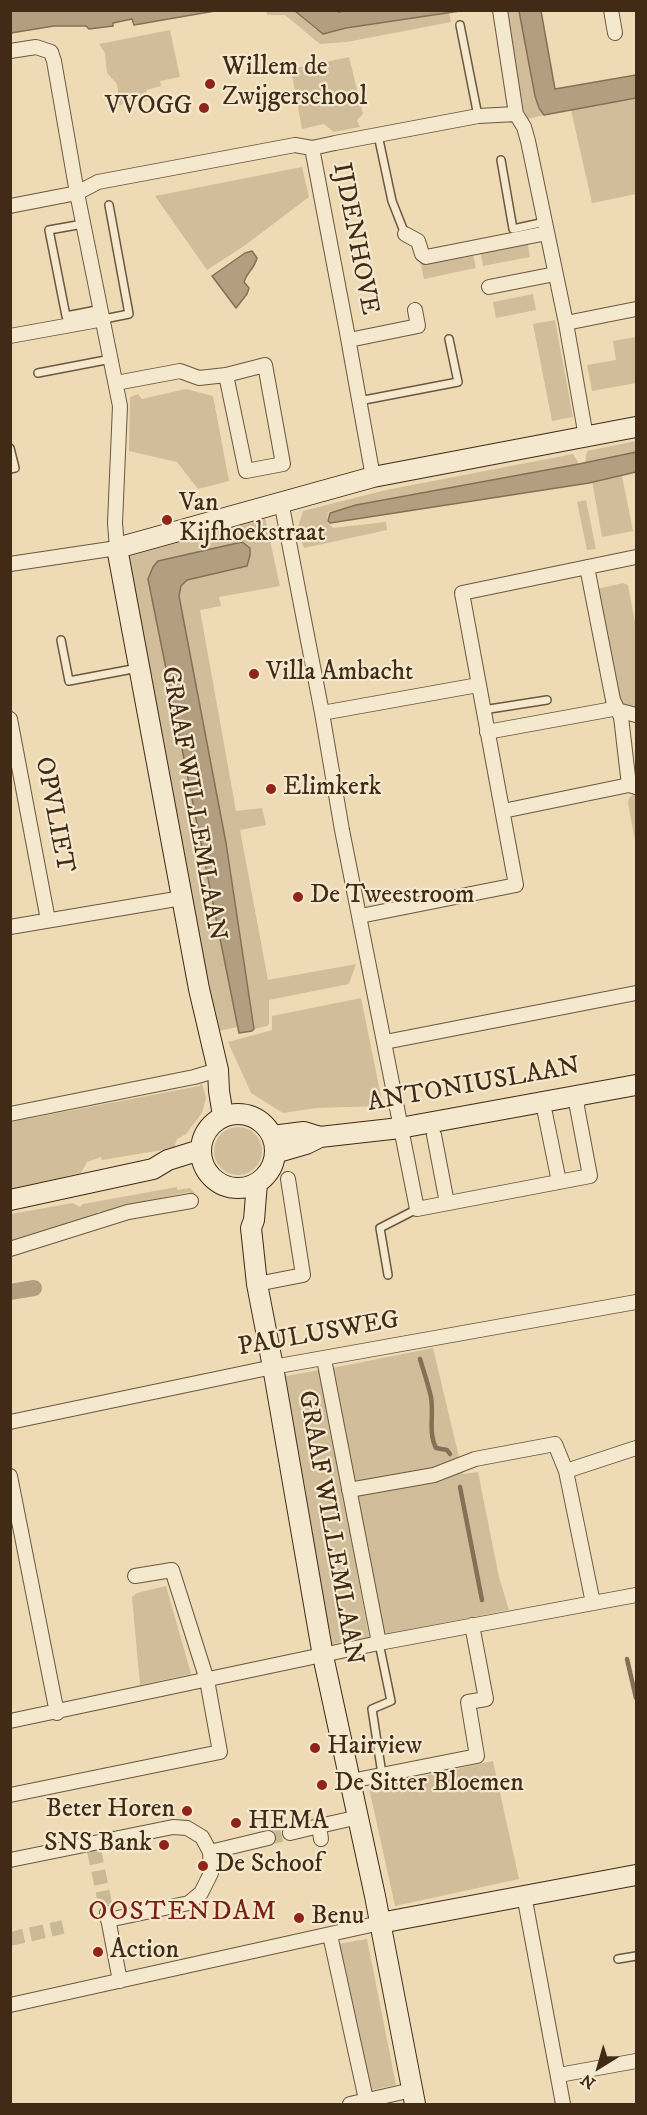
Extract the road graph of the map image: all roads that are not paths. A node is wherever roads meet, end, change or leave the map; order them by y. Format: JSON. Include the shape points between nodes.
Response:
{"nodes":[{"id":1,"x":500,"y":10,"type":"edge"},
{"id":2,"x":611,"y":10,"type":"edge"},
{"id":3,"x":460,"y":25,"type":"dead end"},
{"id":4,"x":615,"y":33,"type":"dead end"},
{"id":5,"x":10,"y":51,"type":"edge"},
{"id":6,"x":516,"y":114,"type":"junction"},
{"id":7,"x":478,"y":116,"type":"junction"},
{"id":8,"x":378,"y":135,"type":"junction"},
{"id":9,"x":312,"y":148,"type":"junction"},
{"id":10,"x":501,"y":160,"type":"dead end"},
{"id":11,"x":78,"y":193,"type":"junction"},
{"id":12,"x":109,"y":205,"type":"dead end"},
{"id":13,"x":10,"y":206,"type":"edge"},
{"id":14,"x":84,"y":224,"type":"junction"},
{"id":15,"x":546,"y":228,"type":"junction"},
{"id":16,"x":405,"y":234,"type":"joint"},
{"id":17,"x":555,"y":274,"type":"junction"},
{"id":18,"x":489,"y":288,"type":"dead end"},
{"id":19,"x":636,"y":309,"type":"edge"},
{"id":20,"x":415,"y":310,"type":"dead end"},
{"id":21,"x":103,"y":314,"type":"junction"},
{"id":22,"x":566,"y":323,"type":"junction"},
{"id":23,"x":10,"y":336,"type":"edge"},
{"id":24,"x":449,"y":339,"type":"dead end"},
{"id":25,"x":349,"y":340,"type":"junction"},
{"id":26,"x":111,"y":359,"type":"junction"},
{"id":27,"x":38,"y":373,"type":"dead end"},
{"id":28,"x":226,"y":375,"type":"junction"},
{"id":29,"x":116,"y":383,"type":"junction"},
{"id":30,"x":359,"y":401,"type":"junction"},
{"id":31,"x":636,"y":427,"type":"edge"},
{"id":32,"x":586,"y":437,"type":"junction"},
{"id":33,"x":10,"y":448,"type":"edge"},
{"id":34,"x":10,"y":469,"type":"edge"},
{"id":35,"x":373,"y":477,"type":"junction"},
{"id":36,"x":281,"y":501,"type":"junction"},
{"id":37,"x":117,"y":548,"type":"junction"},
{"id":38,"x":636,"y":562,"type":"edge"},
{"id":39,"x":10,"y":564,"type":"edge"},
{"id":40,"x":587,"y":567,"type":"junction"},
{"id":41,"x":61,"y":640,"type":"dead end"},
{"id":42,"x":139,"y":668,"type":"junction"},
{"id":43,"x":478,"y":685,"type":"junction"},
{"id":44,"x":547,"y":699,"type":"dead end"},
{"id":45,"x":483,"y":710,"type":"junction"},
{"id":46,"x":619,"y":711,"type":"junction"},
{"id":47,"x":322,"y":713,"type":"junction"},
{"id":48,"x":636,"y":715,"type":"edge"},
{"id":49,"x":10,"y":719,"type":"edge"},
{"id":50,"x":487,"y":732,"type":"junction"},
{"id":51,"x":633,"y":786,"type":"edge"},
{"id":52,"x":503,"y":811,"type":"junction"},
{"id":53,"x":182,"y":898,"type":"junction"},
{"id":54,"x":360,"y":916,"type":"junction"},
{"id":55,"x":48,"y":920,"type":"junction"},
{"id":56,"x":10,"y":927,"type":"edge"},
{"id":57,"x":636,"y":993,"type":"edge"},
{"id":58,"x":385,"y":1042,"type":"junction"},
{"id":59,"x":218,"y":1070,"type":"junction"},
{"id":60,"x":636,"y":1084,"type":"edge"},
{"id":61,"x":578,"y":1096,"type":"junction"},
{"id":62,"x":545,"y":1113,"type":"dead end"},
{"id":63,"x":10,"y":1114,"type":"edge"},
{"id":64,"x":232,"y":1115,"type":"junction"},
{"id":65,"x":400,"y":1128,"type":"junction"},
{"id":66,"x":434,"y":1135,"type":"dead end"},
{"id":67,"x":274,"y":1144,"type":"junction"},
{"id":68,"x":202,"y":1159,"type":"junction"},
{"id":69,"x":288,"y":1179,"type":"dead end"},
{"id":70,"x":559,"y":1182,"type":"junction"},
{"id":71,"x":248,"y":1186,"type":"junction"},
{"id":72,"x":10,"y":1200,"type":"edge"},
{"id":73,"x":191,"y":1201,"type":"dead end"},
{"id":74,"x":447,"y":1203,"type":"junction"},
{"id":75,"x":417,"y":1209,"type":"junction"},
{"id":76,"x":10,"y":1248,"type":"edge"},
{"id":77,"x":388,"y":1275,"type":"dead end"},
{"id":78,"x":257,"y":1284,"type":"junction"},
{"id":79,"x":636,"y":1302,"type":"edge"},
{"id":80,"x":324,"y":1359,"type":"junction"},
{"id":81,"x":273,"y":1367,"type":"junction"},
{"id":82,"x":10,"y":1422,"type":"edge"},
{"id":83,"x":636,"y":1448,"type":"edge"},
{"id":84,"x":566,"y":1471,"type":"junction"},
{"id":85,"x":10,"y":1476,"type":"edge"},
{"id":86,"x":349,"y":1490,"type":"junction"},
{"id":87,"x":135,"y":1576,"type":"dead end"},
{"id":88,"x":636,"y":1595,"type":"edge"},
{"id":89,"x":593,"y":1603,"type":"junction"},
{"id":90,"x":472,"y":1625,"type":"junction"},
{"id":91,"x":379,"y":1643,"type":"junction"},
{"id":92,"x":323,"y":1656,"type":"junction"},
{"id":93,"x":207,"y":1680,"type":"junction"},
{"id":94,"x":57,"y":1713,"type":"junction"},
{"id":95,"x":10,"y":1721,"type":"edge"},
{"id":96,"x":382,"y":1774,"type":"junction"},
{"id":97,"x":351,"y":1781,"type":"junction"},
{"id":98,"x":10,"y":1795,"type":"edge"},
{"id":99,"x":359,"y":1817,"type":"junction"},
{"id":100,"x":290,"y":1833,"type":"tunnel mouth"},
{"id":101,"x":268,"y":1838,"type":"tunnel mouth"},
{"id":102,"x":210,"y":1852,"type":"junction"},
{"id":103,"x":10,"y":1860,"type":"edge"},
{"id":104,"x":636,"y":1875,"type":"edge"},
{"id":105,"x":524,"y":1895,"type":"junction"},
{"id":106,"x":380,"y":1923,"type":"junction"},
{"id":107,"x":330,"y":1935,"type":"junction"},
{"id":108,"x":636,"y":1956,"type":"edge"},
{"id":109,"x":618,"y":1959,"type":"dead end"},
{"id":110,"x":120,"y":1981,"type":"junction"},
{"id":111,"x":10,"y":2005,"type":"edge"},
{"id":112,"x":636,"y":2061,"type":"edge"},
{"id":113,"x":558,"y":2074,"type":"junction"},
{"id":114,"x":413,"y":2097,"type":"edge"},
{"id":115,"x":367,"y":2103,"type":"edge"},
{"id":116,"x":350,"y":2104,"type":"edge"},
{"id":117,"x":564,"y":2104,"type":"edge"}],
"edges":[{"from":1,"to":6,"type":"street"},
{"from":2,"to":4,"type":"street"},
{"from":3,"to":7,"type":"lane"},
{"from":5,"to":11,"type":"street","via":[[36,47],[51,52]]},
{"from":6,"to":7,"type":"street","name":"IJDENHOVE"},
{"from":6,"to":15,"type":"street","via":[[528,141]]},
{"from":7,"to":8,"type":"street","name":"IJDENHOVE"},
{"from":8,"to":9,"type":"street","name":"IJDENHOVE"},
{"from":8,"to":16,"type":"lane","via":[[392,201]]},
{"from":9,"to":11,"type":"street","name":"IJDENHOVE","via":[[291,146],[98,182]]},
{"from":9,"to":25,"type":"street","name":"IJDENHOVE"},
{"from":10,"to":15,"type":"lane","via":[[513,229]]},
{"from":11,"to":13,"type":"street","name":"IJDENHOVE"},
{"from":11,"to":14,"type":"street"},
{"from":12,"to":21,"type":"lane","via":[[129,314]]},
{"from":14,"to":21,"type":"street"},
{"from":14,"to":21,"type":"lane","via":[[49,230],[66,316]]},
{"from":15,"to":16,"type":"street","name":"IJDENHOVE","via":[[426,257],[418,241]]},
{"from":15,"to":17,"type":"street"},
{"from":17,"to":18,"type":"street"},
{"from":17,"to":22,"type":"street"},
{"from":19,"to":22,"type":"street"},
{"from":20,"to":25,"type":"street","name":"IJDENHOVE","via":[[418,326]]},
{"from":21,"to":23,"type":"street"},
{"from":21,"to":26,"type":"street"},
{"from":22,"to":32,"type":"street"},
{"from":24,"to":30,"type":"lane","via":[[459,382]]},
{"from":25,"to":30,"type":"street","name":"IJDENHOVE"},
{"from":26,"to":27,"type":"lane"},
{"from":26,"to":29,"type":"street"},
{"from":28,"to":28,"type":"street","via":[[265,365],[283,464],[246,471]]},
{"from":28,"to":29,"type":"street","via":[[199,378],[180,370]]},
{"from":29,"to":37,"type":"street","via":[[120,406]]},
{"from":30,"to":35,"type":"street","name":"IJDENHOVE"},
{"from":31,"to":32,"type":"street"},
{"from":32,"to":35,"type":"street"},
{"from":33,"to":34,"type":"lane","via":[[15,468]]},
{"from":35,"to":36,"type":"street"},
{"from":36,"to":37,"type":"street"},
{"from":36,"to":47,"type":"street"},
{"from":37,"to":39,"type":"street"},
{"from":37,"to":42,"type":"street","name":"GRAAF WILLEMLAAN"},
{"from":38,"to":40,"type":"street"},
{"from":40,"to":43,"type":"street","via":[[462,593]]},
{"from":40,"to":46,"type":"street","via":[[613,700]]},
{"from":41,"to":42,"type":"lane","via":[[69,681]]},
{"from":42,"to":53,"type":"street","name":"GRAAF WILLEMLAAN"},
{"from":43,"to":45,"type":"street"},
{"from":43,"to":47,"type":"street"},
{"from":44,"to":45,"type":"lane"},
{"from":45,"to":50,"type":"street"},
{"from":46,"to":48,"type":"street"},
{"from":46,"to":50,"type":"street"},
{"from":46,"to":51,"type":"street"},
{"from":47,"to":54,"type":"street"},
{"from":49,"to":55,"type":"street","name":"OPVLIET"},
{"from":50,"to":52,"type":"street"},
{"from":51,"to":52,"type":"street"},
{"from":52,"to":54,"type":"street","via":[[516,885]]},
{"from":53,"to":55,"type":"street"},
{"from":53,"to":59,"type":"street","name":"GRAAF WILLEMLAAN"},
{"from":54,"to":58,"type":"street"},
{"from":55,"to":56,"type":"street"},
{"from":57,"to":58,"type":"street"},
{"from":58,"to":65,"type":"street"},
{"from":59,"to":63,"type":"street"},
{"from":59,"to":64,"type":"street","name":"GRAAF WILLEMLAAN","via":[[219,1091]]},
{"from":60,"to":61,"type":"street","name":"ANTONIUSLAAN"},
{"from":61,"to":65,"type":"street","name":"ANTONIUSLAAN"},
{"from":61,"to":70,"type":"street","via":[[590,1176]]},
{"from":62,"to":70,"type":"street"},
{"from":64,"to":67,"type":"street","via":[[256,1118]]},
{"from":64,"to":68,"type":"street","via":[[217,1120],[207,1130]]},
{"from":65,"to":67,"type":"street","name":"ANTONIUSLAAN","via":[[320,1137],[306,1144]]},
{"from":65,"to":75,"type":"street"},
{"from":66,"to":74,"type":"street"},
{"from":67,"to":71,"type":"street","via":[[270,1170]]},
{"from":68,"to":71,"type":"street","via":[[216,1181],[226,1186]]},
{"from":68,"to":72,"type":"street","via":[[168,1160],[153,1169]]},
{"from":69,"to":78,"type":"street","via":[[303,1275]]},
{"from":70,"to":74,"type":"street"},
{"from":71,"to":78,"type":"street","name":"GRAAF WILLEMLAAN"},
{"from":73,"to":76,"type":"street","via":[[128,1212]]},
{"from":74,"to":75,"type":"street"},
{"from":75,"to":77,"type":"lane","via":[[380,1228]]},
{"from":78,"to":81,"type":"street","name":"GRAAF WILLEMLAAN"},
{"from":79,"to":80,"type":"street","name":"PAULUSWEG"},
{"from":80,"to":81,"type":"street","name":"PAULUSWEG"},
{"from":80,"to":86,"type":"street","name":"GRAAF WILLEMLAAN"},
{"from":81,"to":82,"type":"street","name":"PAULUSWEG"},
{"from":81,"to":92,"type":"street","name":"GRAAF WILLEMLAAN"},
{"from":83,"to":84,"type":"street"},
{"from":84,"to":86,"type":"street","name":"GRAAF WILLEMLAAN","via":[[555,1444]]},
{"from":84,"to":89,"type":"street"},
{"from":85,"to":94,"type":"street"},
{"from":86,"to":91,"type":"street","name":"GRAAF WILLEMLAAN"},
{"from":87,"to":93,"type":"street","via":[[172,1570]]},
{"from":88,"to":89,"type":"street"},
{"from":89,"to":90,"type":"street"},
{"from":90,"to":91,"type":"street"},
{"from":90,"to":96,"type":"street","via":[[486,1699],[468,1702],[477,1756]]},
{"from":91,"to":92,"type":"street"},
{"from":91,"to":96,"type":"lane","name":"GRAAF WILLEMLAAN","via":[[391,1701],[372,1709]]},
{"from":92,"to":93,"type":"street"},
{"from":92,"to":97,"type":"street","name":"GRAAF WILLEMLAAN"},
{"from":93,"to":94,"type":"street"},
{"from":93,"to":98,"type":"street","via":[[220,1752]]},
{"from":94,"to":95,"type":"street"},
{"from":96,"to":97,"type":"street"},
{"from":97,"to":99,"type":"street","name":"GRAAF WILLEMLAAN"},
{"from":99,"to":100,"type":"street","via":[[320,1833]]},
{"from":99,"to":106,"type":"street","name":"GRAAF WILLEMLAAN"},
{"from":101,"to":102,"type":"street"},
{"from":102,"to":103,"type":"street","via":[[202,1837],[187,1828],[173,1827],[94,1847]]},
{"from":102,"to":110,"type":"street","via":[[211,1873],[201,1893],[189,1903],[107,1916]]},
{"from":104,"to":105,"type":"street"},
{"from":105,"to":106,"type":"street"},
{"from":105,"to":113,"type":"street"},
{"from":106,"to":107,"type":"street"},
{"from":106,"to":114,"type":"street","name":"GRAAF WILLEMLAAN"},
{"from":107,"to":110,"type":"street"},
{"from":107,"to":115,"type":"street"},
{"from":108,"to":109,"type":"lane"},
{"from":110,"to":111,"type":"street"},
{"from":112,"to":113,"type":"street"},
{"from":113,"to":117,"type":"street"},
{"from":114,"to":115,"type":"street"},
{"from":115,"to":116,"type":"street"}]}
